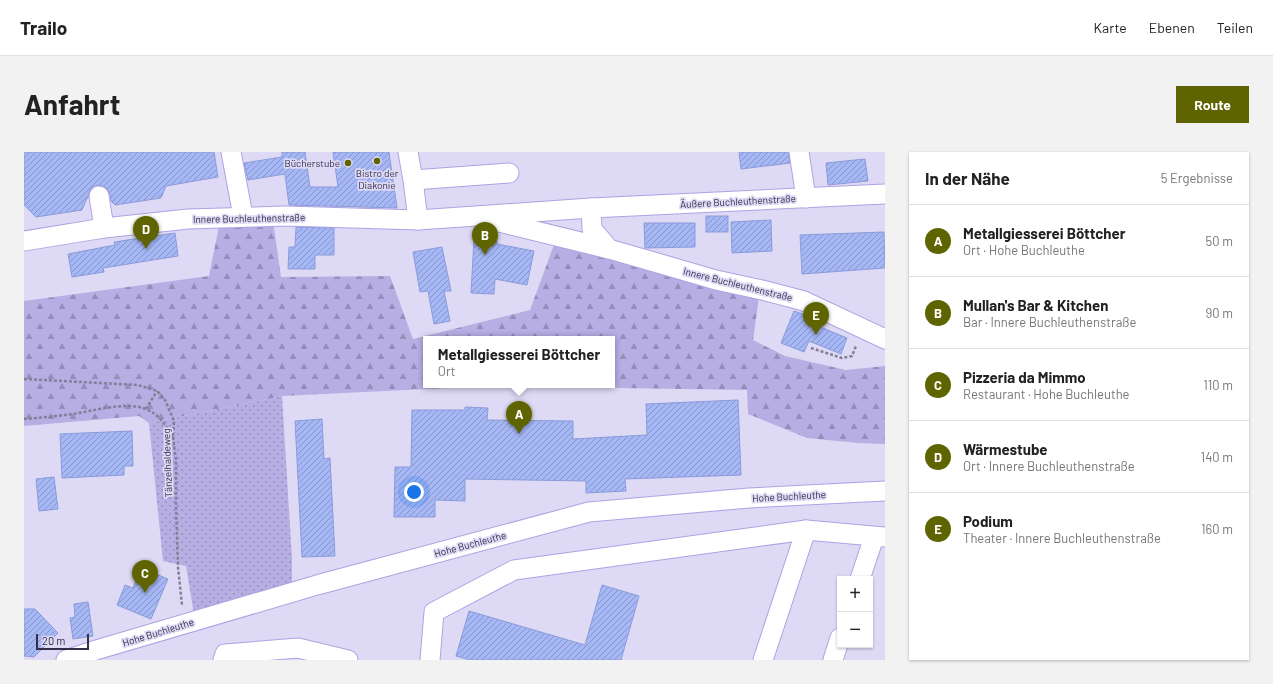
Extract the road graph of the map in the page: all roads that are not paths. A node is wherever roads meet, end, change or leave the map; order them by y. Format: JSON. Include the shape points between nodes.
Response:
{"nodes":[{"id":1,"x":231,"y":152,"type":"edge"},
{"id":2,"x":408,"y":152,"type":"edge"},
{"id":3,"x":799,"y":152,"type":"edge"},
{"id":4,"x":509,"y":173,"type":"dead end"},
{"id":5,"x":413,"y":180,"type":"junction"},
{"id":6,"x":885,"y":194,"type":"edge"},
{"id":7,"x":99,"y":196,"type":"dead end"},
{"id":8,"x":806,"y":198,"type":"junction"},
{"id":9,"x":591,"y":208,"type":"junction"},
{"id":10,"x":474,"y":215,"type":"junction"},
{"id":11,"x":243,"y":216,"type":"junction"},
{"id":12,"x":418,"y":220,"type":"junction"},
{"id":13,"x":104,"y":228,"type":"junction"},
{"id":14,"x":24,"y":241,"type":"edge"},
{"id":15,"x":609,"y":249,"type":"junction"},
{"id":16,"x":885,"y":339,"type":"edge"},
{"id":17,"x":885,"y":491,"type":"edge"},
{"id":18,"x":806,"y":530,"type":"junction"},
{"id":19,"x":879,"y":537,"type":"edge"},
{"id":20,"x":861,"y":576,"type":"edge"},
{"id":21,"x":837,"y":647,"type":"edge"},
{"id":22,"x":66,"y":660,"type":"edge"},
{"id":23,"x":223,"y":660,"type":"edge"},
{"id":24,"x":348,"y":660,"type":"edge"},
{"id":25,"x":430,"y":660,"type":"edge"},
{"id":26,"x":763,"y":660,"type":"edge"},
{"id":27,"x":833,"y":660,"type":"edge"}],
"edges":[{"from":1,"to":11,"type":"street"},
{"from":2,"to":5,"type":"street"},
{"from":3,"to":8,"type":"street"},
{"from":4,"to":5,"type":"street"},
{"from":5,"to":12,"type":"street"},
{"from":6,"to":8,"type":"street","name":"Äußere Buchleuthenstraße"},
{"from":7,"to":13,"type":"street"},
{"from":8,"to":9,"type":"street","name":"Äußere Buchleuthenstraße"},
{"from":9,"to":10,"type":"street","name":"Innere Buchleuthenstraße"},
{"from":9,"to":15,"type":"street","via":[[592,229]]},
{"from":10,"to":12,"type":"street","name":"Innere Buchleuthenstraße"},
{"from":10,"to":15,"type":"street","name":"Innere Buchleuthenstraße"},
{"from":11,"to":12,"type":"street","name":"Innere Buchleuthenstraße"},
{"from":11,"to":13,"type":"street","name":"Innere Buchleuthenstraße"},
{"from":13,"to":14,"type":"street","name":"Innere Buchleuthenstraße"},
{"from":15,"to":16,"type":"street","name":"Innere Buchleuthenstraße","via":[[716,280],[804,301]]},
{"from":17,"to":22,"type":"street","name":"Hohe Buchleuthe","via":[[749,498],[589,512],[317,585]]},
{"from":18,"to":19,"type":"street"},
{"from":18,"to":25,"type":"street","via":[[514,570],[434,612]]},
{"from":18,"to":26,"type":"street"},
{"from":19,"to":20,"type":"street"},
{"from":21,"to":27,"type":"street"},
{"from":23,"to":24,"type":"street","via":[[225,654],[298,648]]}]}
